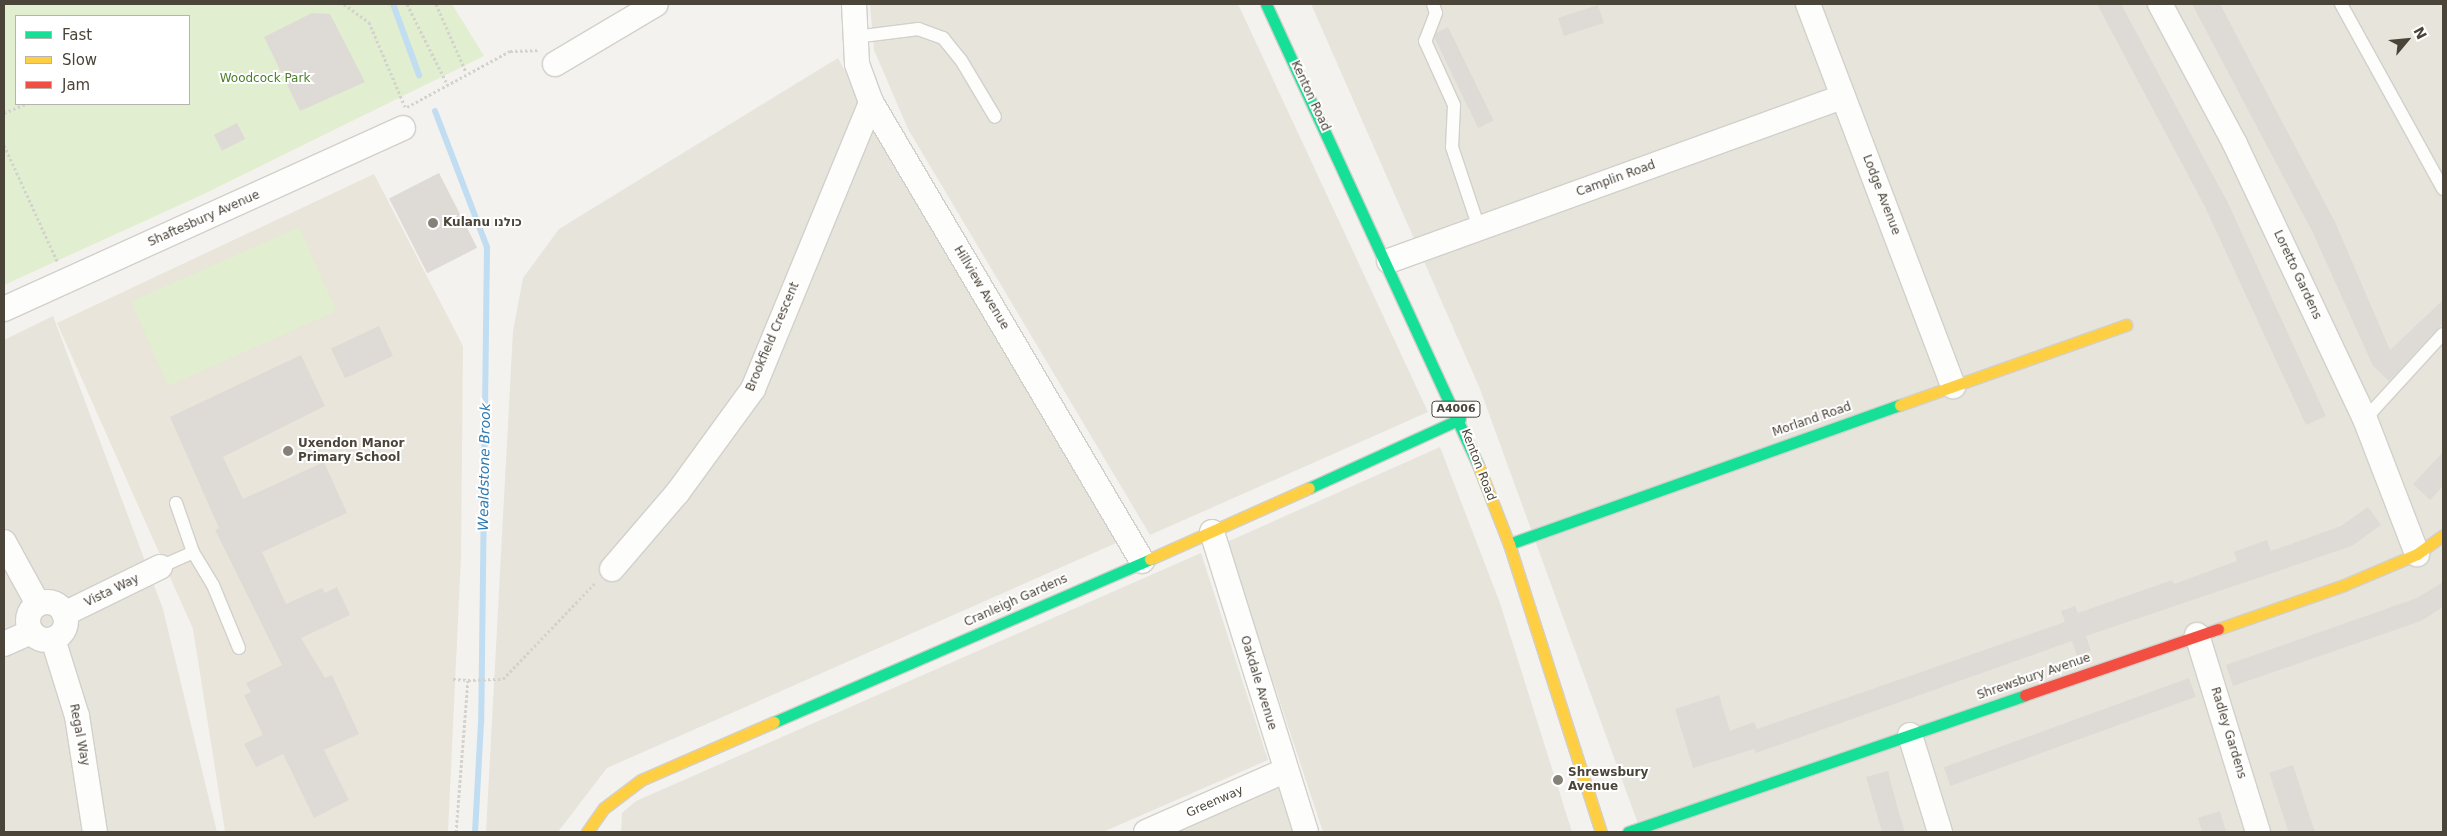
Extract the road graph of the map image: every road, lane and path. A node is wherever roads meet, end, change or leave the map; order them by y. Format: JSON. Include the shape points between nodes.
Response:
{"nodes":[{"id":1,"x":344,"y":4,"type":"edge"},
{"id":2,"x":407,"y":4,"type":"edge"},
{"id":3,"x":436,"y":4,"type":"edge"},
{"id":4,"x":656,"y":4,"type":"edge"},
{"id":5,"x":854,"y":4,"type":"edge"},
{"id":6,"x":1266,"y":4,"type":"edge"},
{"id":7,"x":1433,"y":4,"type":"edge"},
{"id":8,"x":1808,"y":4,"type":"edge"},
{"id":9,"x":2160,"y":4,"type":"edge"},
{"id":10,"x":2341,"y":4,"type":"edge"},
{"id":11,"x":855,"y":37,"type":"junction"},
{"id":12,"x":555,"y":64,"type":"joint"},
{"id":13,"x":466,"y":72,"type":"junction"},
{"id":14,"x":446,"y":82,"type":"junction"},
{"id":15,"x":1843,"y":97,"type":"junction"},
{"id":16,"x":871,"y":102,"type":"junction"},
{"id":17,"x":23,"y":105,"type":"edge"},
{"id":18,"x":4,"y":114,"type":"edge"},
{"id":19,"x":404,"y":118,"type":"junction"},
{"id":20,"x":995,"y":118,"type":"dead end"},
{"id":21,"x":4,"y":145,"type":"edge"},
{"id":22,"x":2443,"y":188,"type":"edge"},
{"id":23,"x":1479,"y":228,"type":"junction"},
{"id":24,"x":1389,"y":261,"type":"junction"},
{"id":25,"x":66,"y":281,"type":"junction"},
{"id":26,"x":4,"y":309,"type":"edge"},
{"id":27,"x":2126,"y":325,"type":"dead end"},
{"id":28,"x":2443,"y":334,"type":"edge"},
{"id":29,"x":1953,"y":386,"type":"junction"},
{"id":30,"x":1460,"y":419,"type":"junction"},
{"id":31,"x":2364,"y":419,"type":"junction"},
{"id":32,"x":176,"y":503,"type":"dead end"},
{"id":33,"x":1212,"y":532,"type":"junction"},
{"id":34,"x":2443,"y":535,"type":"edge"},
{"id":35,"x":4,"y":542,"type":"edge"},
{"id":36,"x":1509,"y":544,"type":"junction"},
{"id":37,"x":192,"y":552,"type":"junction"},
{"id":38,"x":2417,"y":554,"type":"junction"},
{"id":39,"x":1142,"y":562,"type":"junction"},
{"id":40,"x":160,"y":568,"type":"joint"},
{"id":41,"x":612,"y":569,"type":"joint"},
{"id":42,"x":38,"y":604,"type":"junction"},
{"id":43,"x":64,"y":614,"type":"junction"},
{"id":44,"x":2197,"y":635,"type":"junction"},
{"id":45,"x":42,"y":636,"type":"junction"},
{"id":46,"x":4,"y":644,"type":"edge"},
{"id":47,"x":239,"y":648,"type":"dead end"},
{"id":48,"x":453,"y":679,"type":"dead end"},
{"id":49,"x":468,"y":680,"type":"junction"},
{"id":50,"x":1910,"y":735,"type":"junction"},
{"id":51,"x":1284,"y":771,"type":"junction"},
{"id":52,"x":1668,"y":825,"type":"edge"},
{"id":53,"x":593,"y":829,"type":"edge"},
{"id":54,"x":95,"y":832,"type":"edge"},
{"id":55,"x":456,"y":832,"type":"edge"},
{"id":56,"x":1146,"y":832,"type":"edge"},
{"id":57,"x":1306,"y":832,"type":"edge"},
{"id":58,"x":1601,"y":832,"type":"edge"},
{"id":59,"x":1628,"y":832,"type":"edge"},
{"id":60,"x":1940,"y":832,"type":"edge"},
{"id":61,"x":2258,"y":832,"type":"edge"}],
"edges":[{"from":1,"to":19,"type":"path","via":[[369,22]]},
{"from":2,"to":14,"type":"path"},
{"from":3,"to":13,"type":"path"},
{"from":4,"to":12,"type":"street"},
{"from":5,"to":11,"type":"street","name":"Hillview Avenue"},
{"from":6,"to":24,"type":"street","name":"Kenton Road","number":"A4006"},
{"from":7,"to":23,"type":"lane","via":[[1436,13],[1425,41],[1454,105],[1452,147]]},
{"from":8,"to":15,"type":"street","name":"Lodge Avenue"},
{"from":9,"to":31,"type":"street","name":"Loretto Gardens","via":[[2235,144]]},
{"from":10,"to":22,"type":"lane"},
{"from":11,"to":16,"type":"street","name":"Hillview Avenue","via":[[857,64]]},
{"from":11,"to":20,"type":"lane","via":[[918,29],[943,38],[961,60]]},
{"from":12,"to":13,"type":"path","via":[[537,47],[510,52]]},
{"from":13,"to":14,"type":"path"},
{"from":14,"to":19,"type":"path"},
{"from":15,"to":23,"type":"street","name":"Camplin Road"},
{"from":15,"to":29,"type":"street","name":"Lodge Avenue"},
{"from":16,"to":39,"type":"street","name":"Hillview Avenue"},
{"from":16,"to":41,"type":"street","name":"Brookfield Crescent","via":[[753,389],[678,492]]},
{"from":17,"to":18,"type":"path"},
{"from":19,"to":25,"type":"street","name":"Shaftesbury Avenue"},
{"from":21,"to":25,"type":"path"},
{"from":23,"to":24,"type":"street","name":"Camplin Road"},
{"from":24,"to":30,"type":"street","name":"Kenton Road","number":"A4006"},
{"from":25,"to":26,"type":"street","name":"Shaftesbury Avenue"},
{"from":27,"to":29,"type":"street","name":"Morland Road"},
{"from":28,"to":31,"type":"lane"},
{"from":29,"to":36,"type":"street","name":"Morland Road"},
{"from":30,"to":33,"type":"street","name":"Cranleigh Gardens"},
{"from":30,"to":36,"type":"street","name":"Kenton Road","number":"A4006"},
{"from":31,"to":38,"type":"street","name":"Loretto Gardens"},
{"from":32,"to":37,"type":"lane"},
{"from":33,"to":39,"type":"street","name":"Cranleigh Gardens"},
{"from":33,"to":51,"type":"street","name":"Oakdale Avenue"},
{"from":34,"to":38,"type":"street","name":"Shrewsbury Avenue"},
{"from":35,"to":42,"type":"street"},
{"from":36,"to":58,"type":"street","name":"Kenton Road","number":"A4006"},
{"from":37,"to":40,"type":"lane"},
{"from":37,"to":47,"type":"lane","via":[[213,585]]},
{"from":38,"to":44,"type":"street","name":"Shrewsbury Avenue","via":[[2344,586]]},
{"from":39,"to":53,"type":"street","name":"Cranleigh Gardens","via":[[641,780],[604,808]]},
{"from":40,"to":43,"type":"street","name":"Vista Way"},
{"from":41,"to":49,"type":"path","via":[[503,679]]},
{"from":42,"to":43,"type":"street","via":[[53,603]]},
{"from":42,"to":45,"type":"street","name":"Regal Way","via":[[29,612]]},
{"from":43,"to":45,"type":"street","via":[[64,630]]},
{"from":44,"to":50,"type":"street","name":"Shrewsbury Avenue"},
{"from":44,"to":61,"type":"street","name":"Radley Gardens"},
{"from":45,"to":46,"type":"street"},
{"from":45,"to":54,"type":"street","name":"Regal Way","via":[[77,716]]},
{"from":48,"to":49,"type":"path"},
{"from":49,"to":55,"type":"path"},
{"from":50,"to":52,"type":"street","name":"Shrewsbury Avenue"},
{"from":50,"to":60,"type":"street"},
{"from":51,"to":56,"type":"street","name":"Greenway"},
{"from":51,"to":57,"type":"street","name":"Oakdale Avenue"},
{"from":52,"to":59,"type":"street","name":"Shrewsbury Avenue"}]}
